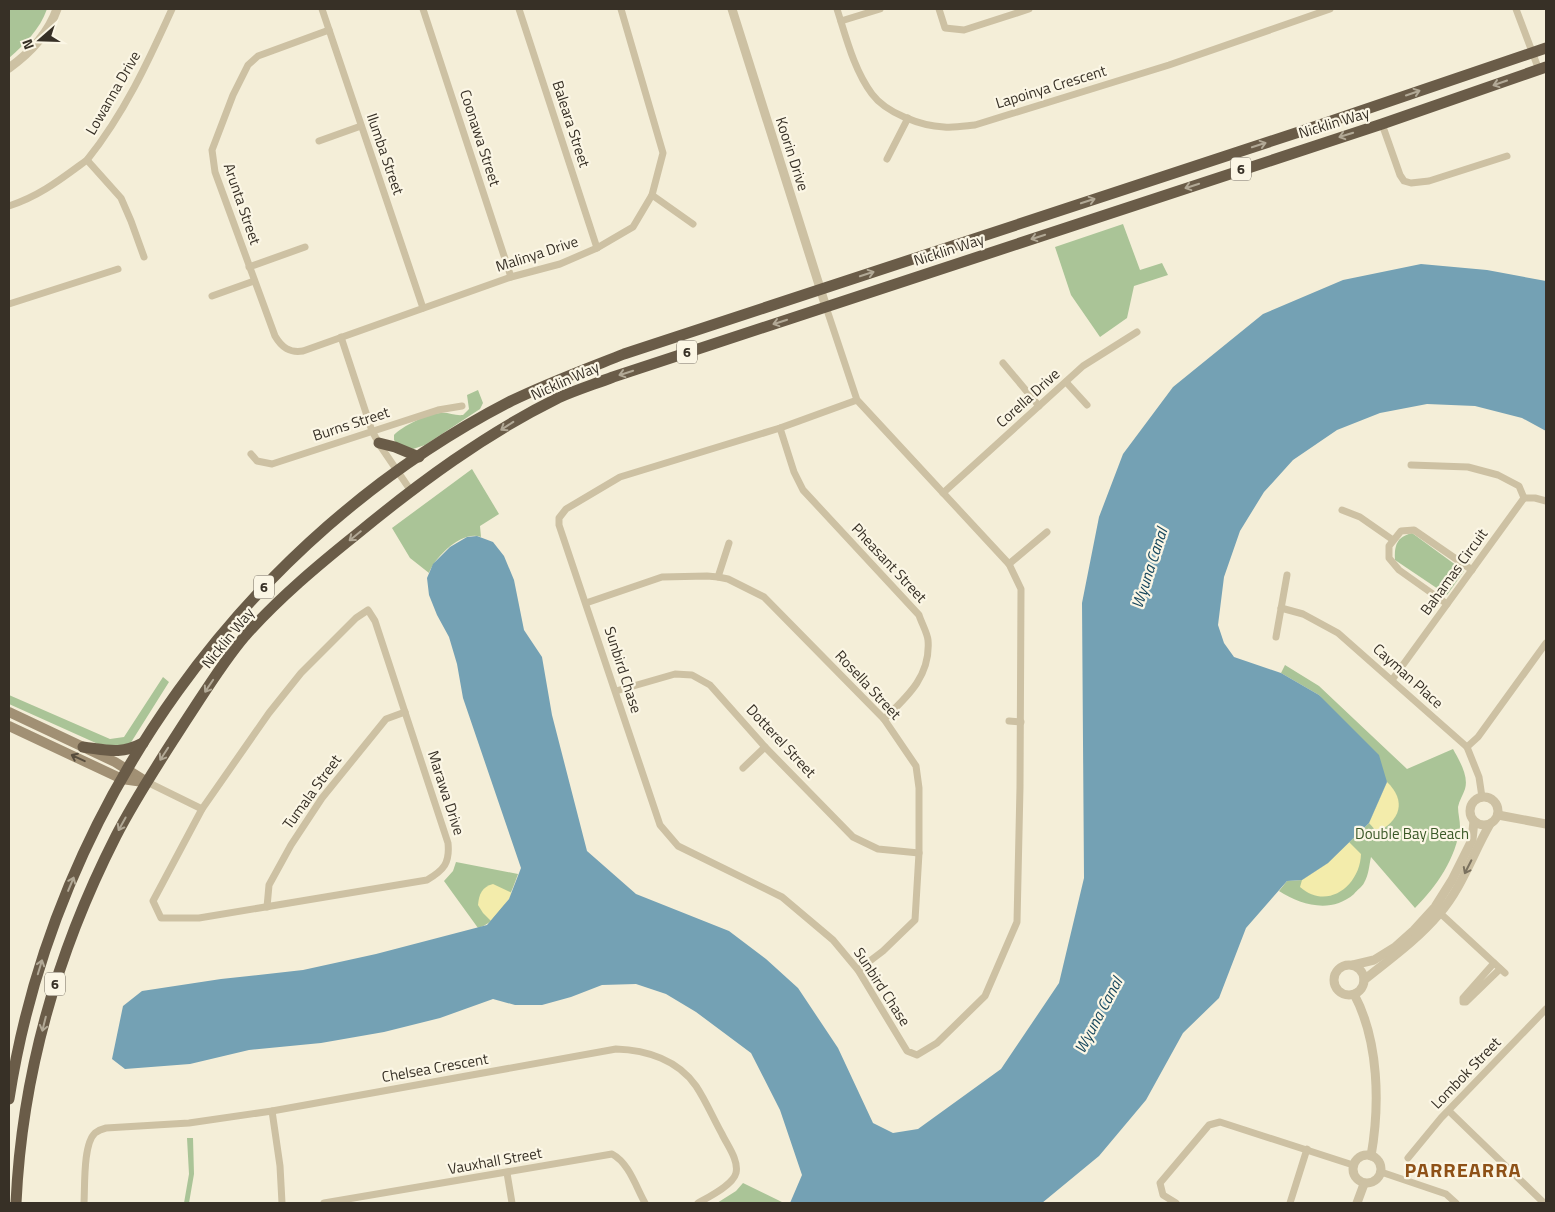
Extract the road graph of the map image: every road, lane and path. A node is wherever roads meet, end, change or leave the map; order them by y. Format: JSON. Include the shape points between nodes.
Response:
{"nodes":[{"id":1,"x":57,"y":9,"type":"edge"},
{"id":2,"x":172,"y":9,"type":"edge"},
{"id":3,"x":322,"y":9,"type":"edge"},
{"id":4,"x":423,"y":9,"type":"edge"},
{"id":5,"x":519,"y":9,"type":"edge"},
{"id":6,"x":621,"y":9,"type":"edge"},
{"id":7,"x":732,"y":9,"type":"edge"},
{"id":8,"x":837,"y":9,"type":"edge"},
{"id":9,"x":880,"y":9,"type":"edge"},
{"id":10,"x":939,"y":9,"type":"edge"},
{"id":11,"x":1029,"y":9,"type":"edge"},
{"id":12,"x":1330,"y":9,"type":"edge"},
{"id":13,"x":1516,"y":9,"type":"edge"},
{"id":14,"x":841,"y":21,"type":"junction"},
{"id":15,"x":329,"y":30,"type":"junction"},
{"id":16,"x":1546,"y":48,"type":"edge"},
{"id":17,"x":1532,"y":52,"type":"junction"},
{"id":18,"x":9,"y":68,"type":"edge"},
{"id":19,"x":1542,"y":68,"type":"edge"},
{"id":20,"x":908,"y":118,"type":"junction"},
{"id":21,"x":1382,"y":124,"type":"junction"},
{"id":22,"x":361,"y":126,"type":"junction"},
{"id":23,"x":319,"y":141,"type":"dead end"},
{"id":24,"x":1507,"y":156,"type":"dead end"},
{"id":25,"x":887,"y":159,"type":"dead end"},
{"id":26,"x":87,"y":160,"type":"junction"},
{"id":27,"x":652,"y":196,"type":"junction"},
{"id":28,"x":9,"y":206,"type":"edge"},
{"id":29,"x":693,"y":224,"type":"dead end"},
{"id":30,"x":305,"y":248,"type":"dead end"},
{"id":31,"x":597,"y":248,"type":"junction"},
{"id":32,"x":144,"y":257,"type":"dead end"},
{"id":33,"x":249,"y":268,"type":"junction"},
{"id":34,"x":118,"y":269,"type":"dead end"},
{"id":35,"x":512,"y":277,"type":"junction"},
{"id":36,"x":254,"y":281,"type":"junction"},
{"id":37,"x":820,"y":289,"type":"junction"},
{"id":38,"x":212,"y":296,"type":"dead end"},
{"id":39,"x":9,"y":304,"type":"edge"},
{"id":40,"x":826,"y":307,"type":"junction"},
{"id":41,"x":423,"y":308,"type":"junction"},
{"id":42,"x":1137,"y":332,"type":"dead end"},
{"id":43,"x":341,"y":337,"type":"junction"},
{"id":44,"x":1003,"y":363,"type":"dead end"},
{"id":45,"x":1066,"y":382,"type":"junction"},
{"id":46,"x":857,"y":400,"type":"junction"},
{"id":47,"x":1086,"y":405,"type":"dead end"},
{"id":48,"x":462,"y":406,"type":"dead end"},
{"id":49,"x":1039,"y":406,"type":"junction"},
{"id":50,"x":780,"y":428,"type":"junction"},
{"id":51,"x":372,"y":431,"type":"junction"},
{"id":52,"x":379,"y":443,"type":"junction"},
{"id":53,"x":251,"y":454,"type":"dead end"},
{"id":54,"x":419,"y":457,"type":"junction"},
{"id":55,"x":1411,"y":465,"type":"dead end"},
{"id":56,"x":398,"y":472,"type":"junction"},
{"id":57,"x":411,"y":490,"type":"junction"},
{"id":58,"x":944,"y":493,"type":"junction"},
{"id":59,"x":1524,"y":498,"type":"junction"},
{"id":60,"x":1546,"y":501,"type":"edge"},
{"id":61,"x":1342,"y":510,"type":"dead end"},
{"id":62,"x":1047,"y":532,"type":"dead end"},
{"id":63,"x":1393,"y":540,"type":"junction"},
{"id":64,"x":729,"y":543,"type":"dead end"},
{"id":65,"x":1009,"y":564,"type":"junction"},
{"id":66,"x":1472,"y":570,"type":"junction"},
{"id":67,"x":1287,"y":575,"type":"dead end"},
{"id":68,"x":718,"y":577,"type":"junction"},
{"id":69,"x":586,"y":603,"type":"junction"},
{"id":70,"x":1447,"y":604,"type":"junction"},
{"id":71,"x":1281,"y":608,"type":"junction"},
{"id":72,"x":1276,"y":637,"type":"dead end"},
{"id":73,"x":1546,"y":643,"type":"edge"},
{"id":74,"x":1392,"y":680,"type":"junction"},
{"id":75,"x":616,"y":691,"type":"junction"},
{"id":76,"x":9,"y":712,"type":"edge"},
{"id":77,"x":405,"y":712,"type":"junction"},
{"id":78,"x":884,"y":719,"type":"junction"},
{"id":79,"x":1009,"y":722,"type":"dead end"},
{"id":80,"x":1021,"y":722,"type":"junction"},
{"id":81,"x":9,"y":726,"type":"edge"},
{"id":82,"x":143,"y":743,"type":"junction"},
{"id":83,"x":83,"y":747,"type":"junction"},
{"id":84,"x":766,"y":747,"type":"junction"},
{"id":85,"x":1467,"y":747,"type":"junction"},
{"id":86,"x":743,"y":768,"type":"dead end"},
{"id":87,"x":125,"y":774,"type":"junction"},
{"id":88,"x":147,"y":782,"type":"junction"},
{"id":89,"x":1482,"y":797,"type":"junction"},
{"id":90,"x":202,"y":809,"type":"junction"},
{"id":91,"x":1498,"y":815,"type":"junction"},
{"id":92,"x":1474,"y":821,"type":"junction"},
{"id":93,"x":1490,"y":824,"type":"junction"},
{"id":94,"x":1546,"y":824,"type":"edge"},
{"id":95,"x":919,"y":853,"type":"junction"},
{"id":96,"x":267,"y":907,"type":"junction"},
{"id":97,"x":1440,"y":913,"type":"junction"},
{"id":98,"x":1494,"y":963,"type":"junction"},
{"id":99,"x":1353,"y":965,"type":"junction"},
{"id":100,"x":858,"y":970,"type":"junction"},
{"id":101,"x":1364,"y":980,"type":"junction"},
{"id":102,"x":1354,"y":994,"type":"junction"},
{"id":103,"x":1546,"y":1009,"type":"edge"},
{"id":104,"x":9,"y":1099,"type":"edge"},
{"id":105,"x":272,"y":1111,"type":"junction"},
{"id":106,"x":1448,"y":1111,"type":"junction"},
{"id":107,"x":1306,"y":1149,"type":"junction"},
{"id":108,"x":1371,"y":1156,"type":"junction"},
{"id":109,"x":1408,"y":1158,"type":"dead end"},
{"id":110,"x":1353,"y":1165,"type":"junction"},
{"id":111,"x":1381,"y":1172,"type":"junction"},
{"id":112,"x":507,"y":1173,"type":"junction"},
{"id":113,"x":1364,"y":1184,"type":"junction"},
{"id":114,"x":16,"y":1203,"type":"edge"},
{"id":115,"x":84,"y":1203,"type":"edge"},
{"id":116,"x":282,"y":1203,"type":"edge"},
{"id":117,"x":324,"y":1203,"type":"edge"},
{"id":118,"x":512,"y":1203,"type":"edge"},
{"id":119,"x":645,"y":1203,"type":"edge"},
{"id":120,"x":698,"y":1203,"type":"edge"},
{"id":121,"x":1176,"y":1203,"type":"edge"},
{"id":122,"x":1290,"y":1203,"type":"edge"},
{"id":123,"x":1357,"y":1203,"type":"edge"},
{"id":124,"x":1456,"y":1203,"type":"edge"},
{"id":125,"x":1544,"y":1203,"type":"edge"}],
"edges":[{"from":1,"to":18,"type":"street","via":[[44,36]]},
{"from":2,"to":26,"type":"street","name":"Lowanna Drive","via":[[119,116]]},
{"from":3,"to":15,"type":"street","name":"Ilumba Street"},
{"from":4,"to":35,"type":"street","name":"Coonawa Street"},
{"from":5,"to":31,"type":"street","name":"Baleara Street"},
{"from":6,"to":27,"type":"street","name":"Malinya Drive","via":[[663,153]]},
{"from":7,"to":37,"type":"street","name":"Koorin Drive"},
{"from":8,"to":14,"type":"street","name":"Lapoinya Crescent"},
{"from":9,"to":14,"type":"street"},
{"from":10,"to":11,"type":"street","via":[[945,28],[964,30]]},
{"from":12,"to":20,"type":"street","name":"Lapoinya Crescent","via":[[975,125],[944,127]]},
{"from":13,"to":17,"type":"street"},
{"from":14,"to":20,"type":"street","name":"Lapoinya Crescent","via":[[855,62],[872,95],[890,110]]},
{"from":15,"to":22,"type":"street","name":"Ilumba Street"},
{"from":15,"to":33,"type":"street","name":"Arunta Street","via":[[258,56],[248,65],[212,150],[215,172]]},
{"from":16,"to":17,"type":"highway","name":"Nicklin Way","number":"6"},
{"from":17,"to":19,"type":"street"},
{"from":37,"to":17,"type":"highway","name":"Nicklin Way","number":"6","one_way":true},
{"from":19,"to":21,"type":"highway","name":"Nicklin Way","number":"6","one_way":true},
{"from":20,"to":25,"type":"street"},
{"from":21,"to":24,"type":"street","via":[[1400,175],[1411,183],[1429,181]]},
{"from":21,"to":40,"type":"highway","name":"Nicklin Way","number":"6","one_way":true},
{"from":22,"to":23,"type":"street"},
{"from":22,"to":41,"type":"street","name":"Ilumba Street"},
{"from":26,"to":28,"type":"street","name":"Lowanna Drive","via":[[44,192]]},
{"from":26,"to":32,"type":"street","via":[[121,198]]},
{"from":27,"to":29,"type":"street"},
{"from":27,"to":31,"type":"street","name":"Malinya Drive","via":[[633,227]]},
{"from":30,"to":33,"type":"street"},
{"from":31,"to":35,"type":"street","name":"Malinya Drive","via":[[560,264]]},
{"from":33,"to":36,"type":"street","name":"Arunta Street"},
{"from":34,"to":39,"type":"street"},
{"from":35,"to":41,"type":"street","name":"Malinya Drive"},
{"from":36,"to":38,"type":"street"},
{"from":36,"to":43,"type":"street","name":"Arunta Street","via":[[275,336],[287,350],[294,353],[304,351]]},
{"from":37,"to":40,"type":"street","name":"Koorin Drive"},
{"from":37,"to":54,"type":"highway","name":"Nicklin Way","number":"6","via":[[624,354],[563,378],[511,402]]},
{"from":40,"to":46,"type":"street","name":"Sunbird Chase"},
{"from":40,"to":57,"type":"highway","name":"Nicklin Way","number":"6","one_way":true,"via":[[560,397],[519,419]]},
{"from":41,"to":43,"type":"street","name":"Malinya Drive"},
{"from":42,"to":45,"type":"street","name":"Corella Drive","via":[[1083,366]]},
{"from":43,"to":51,"type":"street"},
{"from":44,"to":49,"type":"street"},
{"from":45,"to":47,"type":"street"},
{"from":45,"to":49,"type":"street","name":"Corella Drive"},
{"from":46,"to":50,"type":"street","name":"Sunbird Chase"},
{"from":46,"to":58,"type":"street","name":"Sunbird Chase"},
{"from":48,"to":51,"type":"street","name":"Burns Street","via":[[438,410]]},
{"from":49,"to":58,"type":"street","name":"Corella Drive"},
{"from":50,"to":69,"type":"street","name":"Sunbird Chase","via":[[620,477],[566,509],[559,518],[559,525]]},
{"from":50,"to":78,"type":"street","name":"Pheasant Street","via":[[803,490],[918,614],[928,639],[926,665],[914,690]]},
{"from":51,"to":52,"type":"street"},
{"from":51,"to":53,"type":"street","name":"Burns Street","via":[[272,464],[257,461]]},
{"from":52,"to":54,"type":"highway"},
{"from":52,"to":56,"type":"street"},
{"from":54,"to":56,"type":"highway","name":"Nicklin Way","number":"6"},
{"from":55,"to":59,"type":"street","via":[[1468,467],[1498,475],[1519,486]]},
{"from":56,"to":57,"type":"street"},
{"from":56,"to":82,"type":"highway","name":"Nicklin Way","number":"6","via":[[312,540],[238,615],[196,666]]},
{"from":57,"to":88,"type":"highway","name":"Nicklin Way","number":"6","one_way":true,"via":[[300,581],[254,627],[226,662]]},
{"from":58,"to":65,"type":"street","name":"Sunbird Chase"},
{"from":59,"to":60,"type":"street"},
{"from":59,"to":66,"type":"street","name":"Bahamas Circuit"},
{"from":61,"to":63,"type":"street","via":[[1360,517]]},
{"from":62,"to":65,"type":"street"},
{"from":63,"to":66,"type":"street","via":[[1401,531],[1414,530]]},
{"from":63,"to":70,"type":"street","via":[[1389,546],[1389,558],[1399,570]]},
{"from":64,"to":68,"type":"street"},
{"from":65,"to":80,"type":"street","name":"Sunbird Chase","via":[[1021,589]]},
{"from":66,"to":70,"type":"street","name":"Bahamas Circuit"},
{"from":67,"to":71,"type":"street"},
{"from":68,"to":69,"type":"street","name":"Rosella Street","via":[[662,578]]},
{"from":68,"to":78,"type":"street","name":"Rosella Street","via":[[764,596]]},
{"from":69,"to":75,"type":"street","name":"Sunbird Chase"},
{"from":70,"to":74,"type":"street","name":"Bahamas Circuit"},
{"from":71,"to":72,"type":"street"},
{"from":71,"to":74,"type":"street","name":"Cayman Place","via":[[1303,614],[1338,633]]},
{"from":73,"to":85,"type":"street","via":[[1478,737]]},
{"from":74,"to":85,"type":"street","name":"Cayman Place"},
{"from":75,"to":84,"type":"street","name":"Dotterel Street","via":[[674,674],[692,675],[710,685]]},
{"from":75,"to":100,"type":"street","name":"Sunbird Chase","via":[[654,813],[667,835],[678,846],[782,897],[833,940]]},
{"from":76,"to":83,"type":"main road"},
{"from":77,"to":90,"type":"street","name":"Marawa Drive","via":[[375,621],[368,610],[301,673]]},
{"from":77,"to":96,"type":"street","name":"Tumala Street","via":[[386,719],[322,798],[291,844],[269,885]]},
{"from":77,"to":96,"type":"street","name":"Marawa Drive","via":[[448,843],[446,865],[427,880]]},
{"from":78,"to":95,"type":"street","name":"Rosella Street","via":[[916,766]]},
{"from":79,"to":80,"type":"street"},
{"from":80,"to":100,"type":"street","name":"Sunbird Chase","via":[[1017,922],[985,996],[937,1043],[917,1055],[907,1051]]},
{"from":87,"to":81,"type":"main road","one_way":true},
{"from":82,"to":83,"type":"highway","via":[[121,752]]},
{"from":82,"to":87,"type":"highway","name":"Nicklin Way","number":"6"},
{"from":83,"to":87,"type":"main road"},
{"from":84,"to":86,"type":"street"},
{"from":84,"to":95,"type":"street","name":"Dotterel Street","via":[[853,837],[878,849]]},
{"from":85,"to":89,"type":"street","name":"Cayman Place"},
{"from":87,"to":88,"type":"main road"},
{"from":104,"to":87,"type":"highway","name":"Nicklin Way","number":"6","one_way":true,"via":[[23,1028],[48,943],[99,821]]},
{"from":88,"to":90,"type":"street"},
{"from":88,"to":114,"type":"highway","name":"Nicklin Way","number":"6","one_way":true,"via":[[117,834],[87,897],[55,982],[27,1101]]},
{"from":89,"to":91,"type":"street","via":[[1495,802]]},
{"from":89,"to":92,"type":"street","via":[[1471,807]]},
{"from":90,"to":96,"type":"street","name":"Marawa Drive","via":[[153,901],[161,918],[199,918]]},
{"from":91,"to":93,"type":"street"},
{"from":91,"to":94,"type":"street"},
{"from":92,"to":93,"type":"street"},
{"from":92,"to":99,"type":"street","via":[[1472,840],[1435,907],[1395,947],[1374,960]]},
{"from":93,"to":97,"type":"street","one_way":true},
{"from":95,"to":100,"type":"street","name":"Rosella Street","via":[[915,920]]},
{"from":97,"to":98,"type":"street"},
{"from":97,"to":101,"type":"street","via":[[1399,954]]},
{"from":98,"to":98,"type":"street","via":[[1502,971],[1463,1002],[1462,998]]},
{"from":99,"to":101,"type":"street","via":[[1361,971]]},
{"from":99,"to":102,"type":"street","via":[[1343,966],[1334,978],[1340,992]]},
{"from":101,"to":102,"type":"street","via":[[1362,989]]},
{"from":102,"to":108,"type":"street","via":[[1363,1010],[1376,1068],[1376,1122]]},
{"from":103,"to":106,"type":"street","name":"Lombok Street"},
{"from":105,"to":115,"type":"street","name":"Chelsea Crescent","via":[[189,1123],[100,1129],[94,1134],[88,1150]]},
{"from":105,"to":116,"type":"street"},
{"from":105,"to":120,"type":"street","name":"Chelsea Crescent","via":[[616,1049],[654,1054],[671,1063],[696,1086],[733,1156],[736,1173],[732,1182]]},
{"from":106,"to":109,"type":"street","name":"Lombok Street"},
{"from":106,"to":125,"type":"street"},
{"from":107,"to":110,"type":"street"},
{"from":107,"to":121,"type":"street","via":[[1214,1122],[1160,1183],[1163,1195]]},
{"from":107,"to":122,"type":"street"},
{"from":108,"to":110,"type":"street","via":[[1362,1156]]},
{"from":108,"to":111,"type":"street","via":[[1378,1160]]},
{"from":110,"to":113,"type":"street","via":[[1353,1174]]},
{"from":111,"to":113,"type":"street","via":[[1373,1183]]},
{"from":111,"to":124,"type":"street","via":[[1446,1194]]},
{"from":112,"to":117,"type":"street","name":"Vauxhall Street"},
{"from":112,"to":118,"type":"street"},
{"from":112,"to":119,"type":"street","name":"Vauxhall Street","via":[[612,1154],[624,1165]]},
{"from":113,"to":123,"type":"street"}]}
